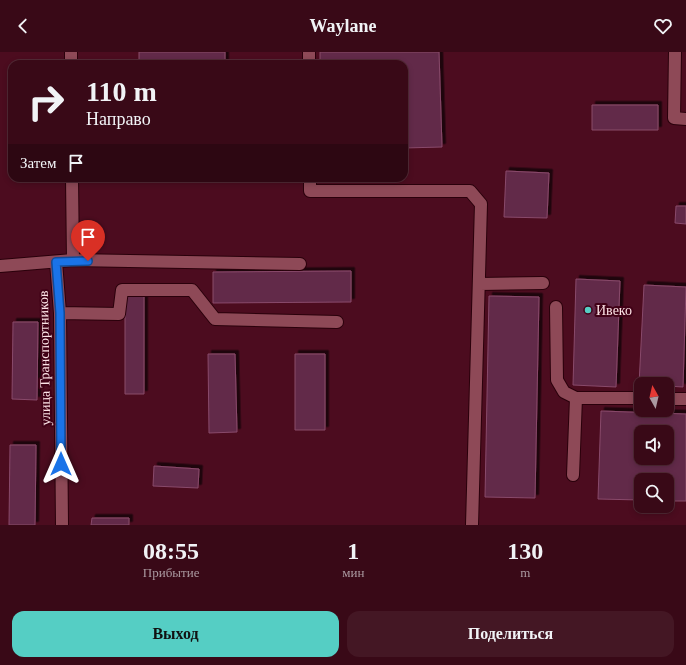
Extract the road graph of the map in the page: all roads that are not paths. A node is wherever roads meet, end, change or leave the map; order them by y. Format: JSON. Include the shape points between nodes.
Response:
{"nodes":[{"id":1,"x":675,"y":52,"type":"edge"},
{"id":2,"x":686,"y":119,"type":"edge"},
{"id":3,"x":72,"y":182,"type":"edge"},
{"id":4,"x":310,"y":182,"type":"edge"},
{"id":5,"x":73,"y":260,"type":"junction"},
{"id":6,"x":56,"y":262,"type":"junction"},
{"id":7,"x":300,"y":264,"type":"dead end"},
{"id":8,"x":0,"y":266,"type":"edge"},
{"id":9,"x":543,"y":283,"type":"dead end"},
{"id":10,"x":480,"y":284,"type":"junction"},
{"id":11,"x":556,"y":307,"type":"dead end"},
{"id":12,"x":60,"y":313,"type":"junction"},
{"id":13,"x":337,"y":322,"type":"dead end"},
{"id":14,"x":576,"y":398,"type":"junction"},
{"id":15,"x":634,"y":398,"type":"edge"},
{"id":16,"x":674,"y":399,"type":"edge"},
{"id":17,"x":686,"y":399,"type":"edge"},
{"id":18,"x":574,"y":475,"type":"dead end"},
{"id":19,"x":62,"y":525,"type":"edge"},
{"id":20,"x":472,"y":525,"type":"edge"}],
"edges":[{"from":1,"to":2,"type":"street","via":[[674,118]]},
{"from":3,"to":5,"type":"street"},
{"from":4,"to":10,"type":"street","via":[[310,191],[470,191],[481,204]]},
{"from":5,"to":6,"type":"street"},
{"from":5,"to":7,"type":"street"},
{"from":6,"to":8,"type":"street"},
{"from":6,"to":12,"type":"street","name":"улица Транспортников"},
{"from":9,"to":10,"type":"street"},
{"from":10,"to":20,"type":"street"},
{"from":11,"to":14,"type":"street","via":[[557,380],[564,392]]},
{"from":12,"to":13,"type":"street","via":[[119,314],[122,290],[192,290],[215,319]]},
{"from":12,"to":19,"type":"street","name":"улица Транспортников"},
{"from":14,"to":15,"type":"street"},
{"from":14,"to":18,"type":"street"},
{"from":16,"to":17,"type":"street"}]}
